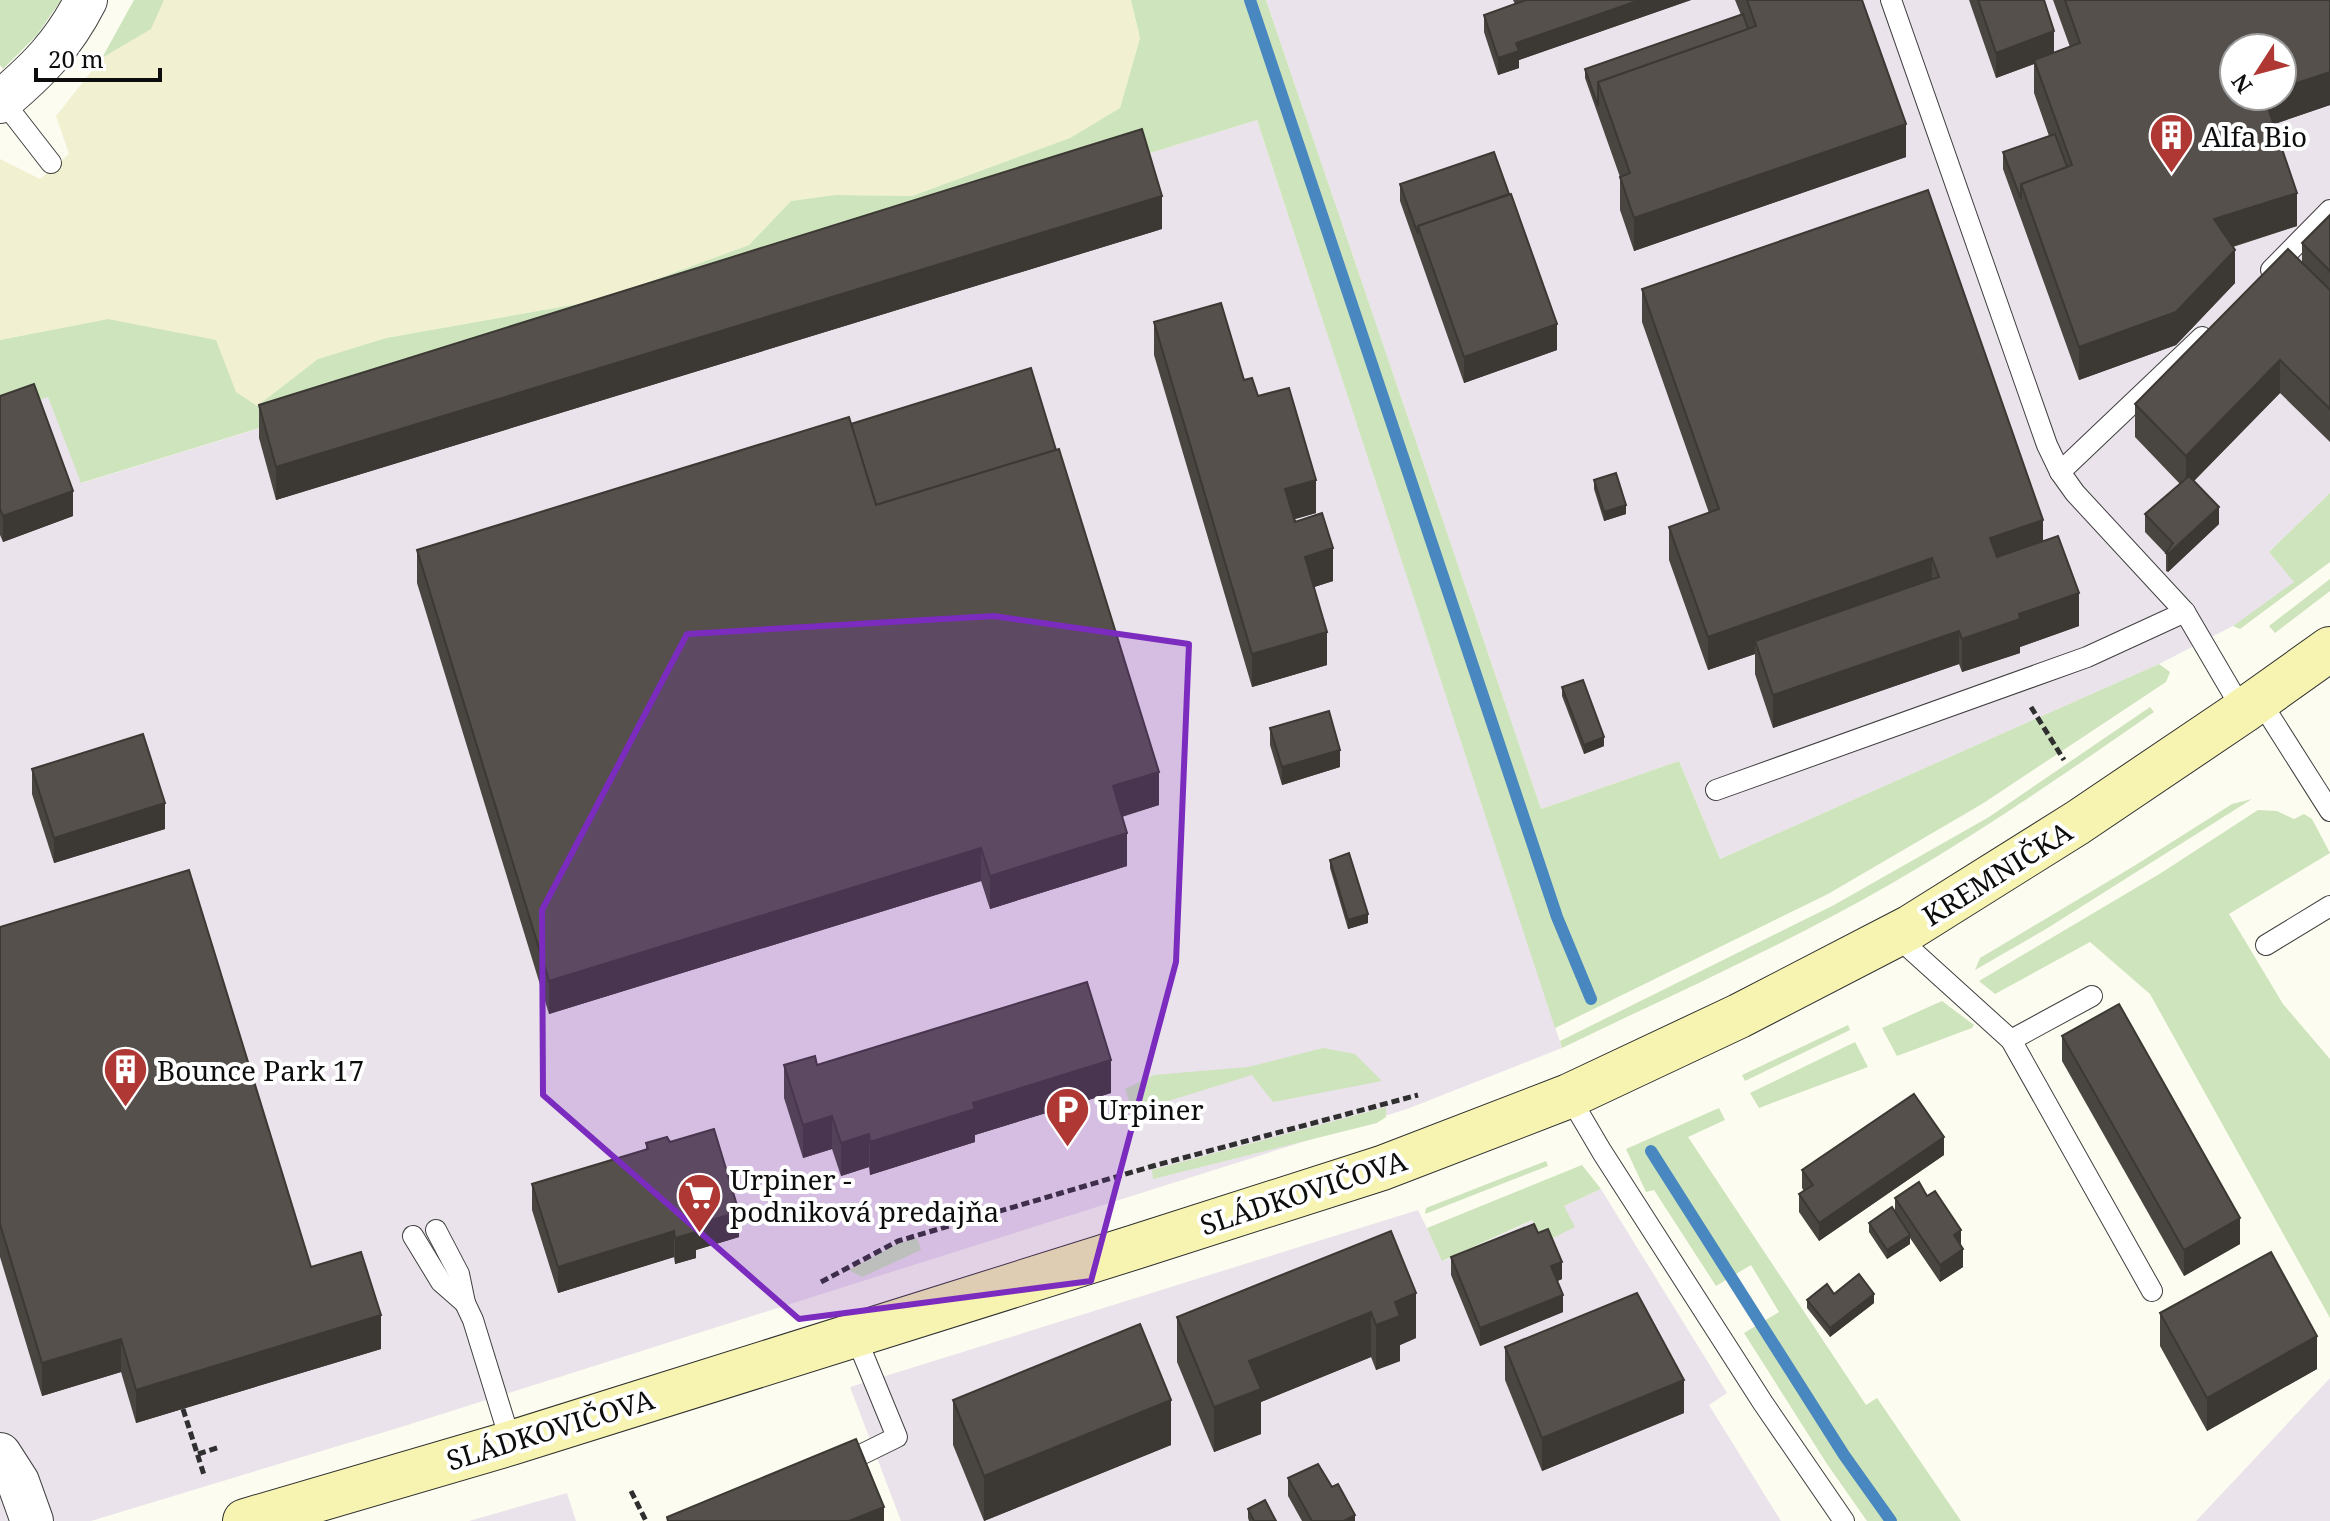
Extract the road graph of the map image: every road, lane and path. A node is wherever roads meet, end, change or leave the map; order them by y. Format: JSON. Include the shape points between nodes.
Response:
{"nodes":[{"id":1,"x":86,"y":0,"type":"edge"},
{"id":2,"x":1891,"y":0,"type":"edge"},
{"id":3,"x":1,"y":101,"type":"edge"},
{"id":4,"x":51,"y":163,"type":"dead end"},
{"id":5,"x":2330,"y":210,"type":"edge"},
{"id":6,"x":2253,"y":288,"type":"edge"},
{"id":7,"x":2219,"y":321,"type":"edge"},
{"id":8,"x":2060,"y":472,"type":"junction"},
{"id":9,"x":2180,"y":607,"type":"junction"},
{"id":10,"x":2330,"y":649,"type":"edge"},
{"id":11,"x":2016,"y":683,"type":"junction"},
{"id":12,"x":2251,"y":705,"type":"junction"},
{"id":13,"x":2064,"y":760,"type":"dead end"},
{"id":14,"x":1716,"y":790,"type":"dead end"},
{"id":15,"x":2330,"y":811,"type":"edge"},
{"id":16,"x":2330,"y":906,"type":"edge"},
{"id":17,"x":1895,"y":935,"type":"junction"},
{"id":18,"x":2266,"y":945,"type":"dead end"},
{"id":19,"x":2092,"y":996,"type":"dead end"},
{"id":20,"x":1739,"y":1016,"type":"joint"},
{"id":21,"x":2011,"y":1040,"type":"junction"},
{"id":22,"x":1418,"y":1095,"type":"dead end"},
{"id":23,"x":1569,"y":1096,"type":"junction"},
{"id":24,"x":436,"y":1230,"type":"dead end"},
{"id":25,"x":413,"y":1236,"type":"dead end"},
{"id":26,"x":821,"y":1282,"type":"dead end"},
{"id":27,"x":2152,"y":1291,"type":"dead end"},
{"id":28,"x":465,"y":1303,"type":"junction"},
{"id":29,"x":855,"y":1335,"type":"junction"},
{"id":30,"x":183,"y":1409,"type":"edge"},
{"id":31,"x":511,"y":1443,"type":"junction"},
{"id":32,"x":220,"y":1447,"type":"dead end"},
{"id":33,"x":0,"y":1454,"type":"edge"},
{"id":34,"x":198,"y":1454,"type":"junction"},
{"id":35,"x":204,"y":1475,"type":"dead end"},
{"id":36,"x":814,"y":1476,"type":"edge"},
{"id":37,"x":631,"y":1491,"type":"dead end"},
{"id":38,"x":32,"y":1521,"type":"edge"},
{"id":39,"x":245,"y":1521,"type":"edge"},
{"id":40,"x":646,"y":1521,"type":"edge"},
{"id":41,"x":1844,"y":1521,"type":"edge"}],
"edges":[{"from":1,"to":3,"type":"street","via":[[59,45]]},
{"from":2,"to":8,"type":"lane"},
{"from":3,"to":4,"type":"lane"},
{"from":5,"to":6,"type":"lane"},
{"from":7,"to":8,"type":"lane"},
{"from":8,"to":9,"type":"lane"},
{"from":9,"to":11,"type":"lane","via":[[2087,657]]},
{"from":9,"to":12,"type":"lane"},
{"from":10,"to":12,"type":"main road","name":"KREMNIČKA"},
{"from":11,"to":13,"type":"path"},
{"from":11,"to":14,"type":"lane"},
{"from":12,"to":15,"type":"lane"},
{"from":12,"to":17,"type":"main road","name":"KREMNIČKA","via":[[1978,887]]},
{"from":16,"to":18,"type":"lane"},
{"from":17,"to":20,"type":"main road","name":"KREMNIČKA"},
{"from":17,"to":21,"type":"lane"},
{"from":19,"to":21,"type":"lane"},
{"from":20,"to":23,"type":"main road","name":"SLÁDKOVIČOVA"},
{"from":21,"to":27,"type":"lane"},
{"from":22,"to":26,"type":"path","via":[[898,1241]]},
{"from":23,"to":29,"type":"main road","name":"SLÁDKOVIČOVA","via":[[1382,1168]]},
{"from":23,"to":41,"type":"lane"},
{"from":24,"to":28,"type":"lane","via":[[459,1274]]},
{"from":25,"to":28,"type":"lane","via":[[441,1282]]},
{"from":28,"to":31,"type":"lane"},
{"from":29,"to":31,"type":"main road","name":"SLÁDKOVIČOVA"},
{"from":29,"to":36,"type":"lane","via":[[897,1437]]},
{"from":30,"to":34,"type":"path"},
{"from":31,"to":39,"type":"main road","name":"SLÁDKOVIČOVA"},
{"from":32,"to":34,"type":"path"},
{"from":33,"to":38,"type":"street","via":[[18,1482]]},
{"from":34,"to":35,"type":"path"},
{"from":37,"to":40,"type":"path"}]}
